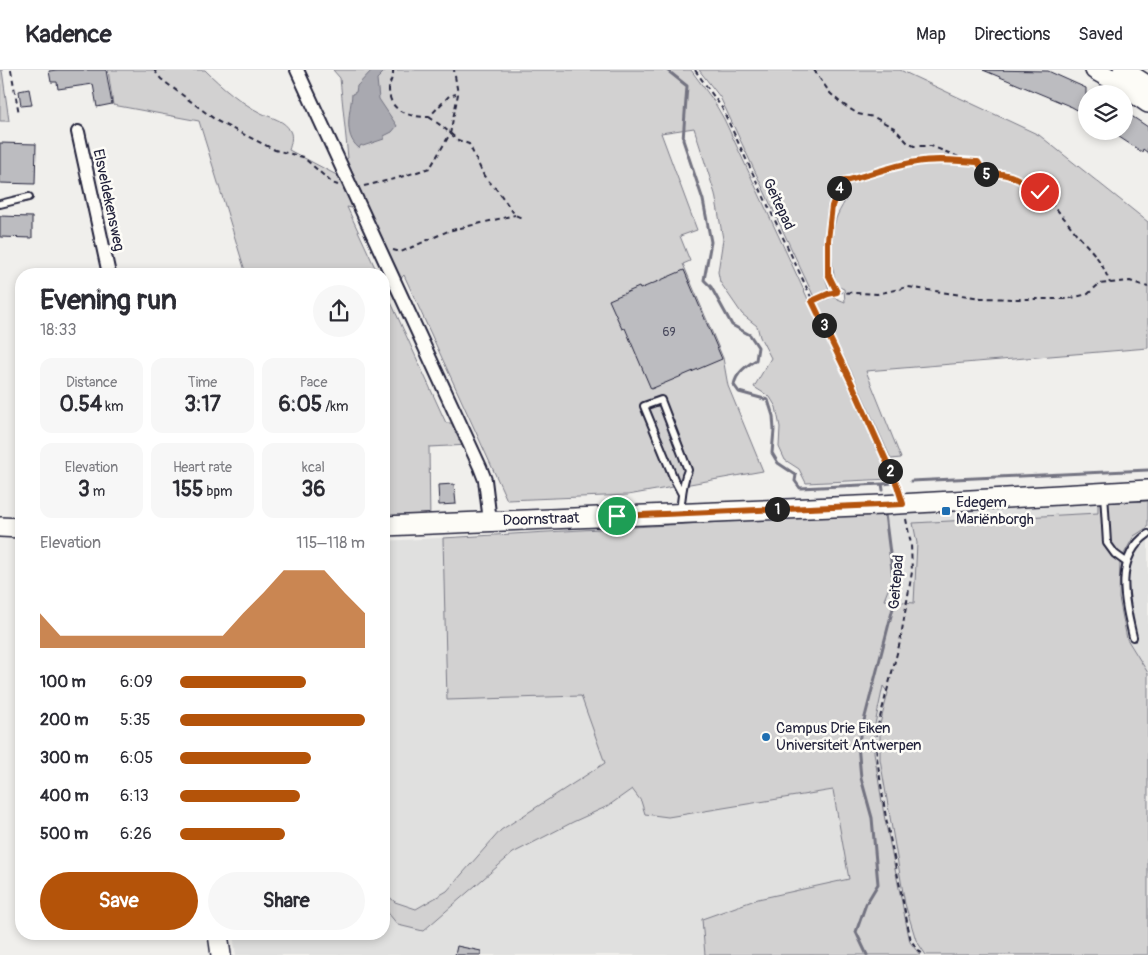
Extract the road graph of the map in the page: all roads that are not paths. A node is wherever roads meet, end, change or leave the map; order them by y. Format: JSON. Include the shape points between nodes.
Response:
{"nodes":[{"id":1,"x":297,"y":70,"type":"edge"},
{"id":2,"x":1095,"y":70,"type":"edge"},
{"id":3,"x":1123,"y":70,"type":"edge"},
{"id":4,"x":1148,"y":86,"type":"edge"},
{"id":5,"x":1148,"y":103,"type":"edge"},
{"id":6,"x":78,"y":132,"type":"dead end"},
{"id":7,"x":29,"y":197,"type":"dead end"},
{"id":8,"x":0,"y":204,"type":"edge"},
{"id":9,"x":108,"y":268,"type":"edge"},
{"id":10,"x":388,"y":268,"type":"edge"},
{"id":11,"x":390,"y":272,"type":"edge"},
{"id":12,"x":1148,"y":490,"type":"edge"},
{"id":13,"x":1104,"y":493,"type":"junction"},
{"id":14,"x":682,"y":494,"type":"junction"},
{"id":15,"x":680,"y":513,"type":"junction"},
{"id":16,"x":490,"y":521,"type":"junction"},
{"id":17,"x":390,"y":526,"type":"edge"},
{"id":18,"x":0,"y":527,"type":"edge"},
{"id":19,"x":15,"y":528,"type":"edge"},
{"id":20,"x":1148,"y":534,"type":"edge"},
{"id":21,"x":1126,"y":562,"type":"junction"},
{"id":22,"x":1133,"y":637,"type":"dead end"},
{"id":23,"x":219,"y":940,"type":"edge"},
{"id":24,"x":221,"y":955,"type":"edge"}],
"edges":[{"from":1,"to":10,"type":"street"},
{"from":2,"to":5,"type":"street"},
{"from":3,"to":4,"type":"street"},
{"from":6,"to":9,"type":"street","name":"Elsveldekensweg"},
{"from":7,"to":8,"type":"lane"},
{"from":11,"to":16,"type":"street","via":[[485,480]]},
{"from":12,"to":13,"type":"street","name":"Doornstraat"},
{"from":13,"to":15,"type":"street","name":"Doornstraat"},
{"from":13,"to":21,"type":"lane","via":[[1107,543]]},
{"from":14,"to":14,"type":"lane","via":[[688,470],[661,400],[644,406]]},
{"from":14,"to":15,"type":"lane"},
{"from":15,"to":16,"type":"street","name":"Doornstraat"},
{"from":16,"to":17,"type":"street","name":"Doornstraat"},
{"from":18,"to":19,"type":"street"},
{"from":20,"to":21,"type":"lane","via":[[1138,540]]},
{"from":21,"to":22,"type":"lane","via":[[1124,597]]},
{"from":23,"to":24,"type":"street"}]}
